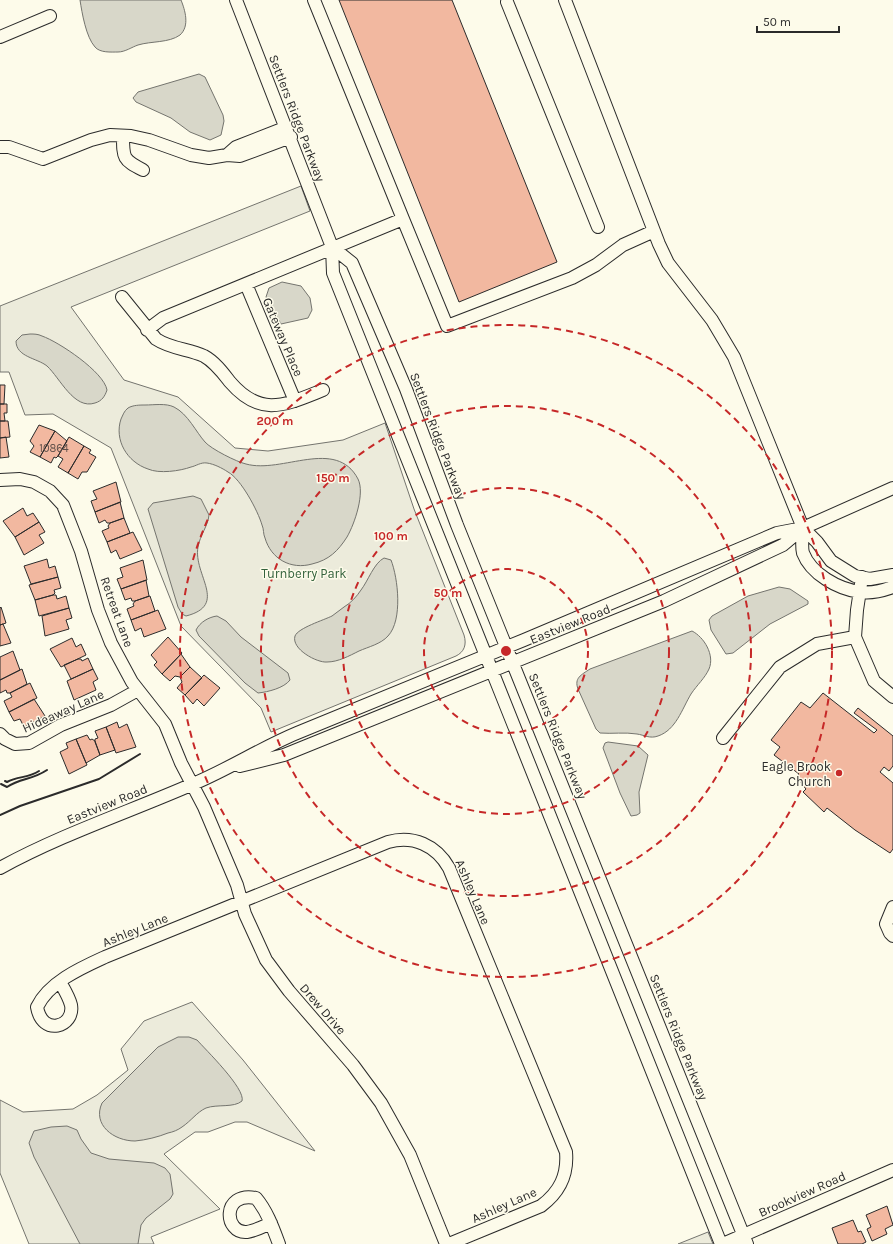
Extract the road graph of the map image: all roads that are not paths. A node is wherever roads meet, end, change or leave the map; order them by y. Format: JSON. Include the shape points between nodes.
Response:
{"nodes":[{"id":1,"x":236,"y":0,"type":"edge"},
{"id":2,"x":314,"y":0,"type":"edge"},
{"id":3,"x":565,"y":0,"type":"edge"},
{"id":4,"x":508,"y":1,"type":"edge"},
{"id":5,"x":50,"y":16,"type":"dead end"},
{"id":6,"x":0,"y":37,"type":"edge"},
{"id":7,"x":289,"y":132,"type":"junction"},
{"id":8,"x":123,"y":136,"type":"junction"},
{"id":9,"x":0,"y":147,"type":"edge"},
{"id":10,"x":143,"y":170,"type":"dead end"},
{"id":11,"x":403,"y":219,"type":"junction"},
{"id":12,"x":598,"y":227,"type":"dead end"},
{"id":13,"x":654,"y":232,"type":"junction"},
{"id":14,"x":332,"y":247,"type":"junction"},
{"id":15,"x":246,"y":284,"type":"junction"},
{"id":16,"x":122,"y":298,"type":"dead end"},
{"id":17,"x":146,"y":330,"type":"junction"},
{"id":18,"x":323,"y":390,"type":"dead end"},
{"id":19,"x":295,"y":401,"type":"junction"},
{"id":20,"x":0,"y":480,"type":"edge"},
{"id":21,"x":893,"y":488,"type":"edge"},
{"id":22,"x":803,"y":528,"type":"junction"},
{"id":23,"x":893,"y":575,"type":"edge"},
{"id":24,"x":862,"y":577,"type":"junction"},
{"id":25,"x":893,"y":587,"type":"edge"},
{"id":26,"x":860,"y":592,"type":"junction"},
{"id":27,"x":855,"y":637,"type":"junction"},
{"id":28,"x":507,"y":647,"type":"junction"},
{"id":29,"x":486,"y":655,"type":"junction"},
{"id":30,"x":513,"y":663,"type":"junction"},
{"id":31,"x":493,"y":671,"type":"junction"},
{"id":32,"x":138,"y":690,"type":"junction"},
{"id":33,"x":893,"y":697,"type":"edge"},
{"id":34,"x":0,"y":734,"type":"edge"},
{"id":35,"x":722,"y":738,"type":"dead end"},
{"id":36,"x":226,"y":770,"type":"junction"},
{"id":37,"x":192,"y":784,"type":"junction"},
{"id":38,"x":0,"y":868,"type":"edge"},
{"id":39,"x":242,"y":902,"type":"junction"},
{"id":40,"x":893,"y":907,"type":"edge"},
{"id":41,"x":893,"y":936,"type":"edge"},
{"id":42,"x":60,"y":982,"type":"dead end"},
{"id":43,"x":893,"y":1170,"type":"edge"},
{"id":44,"x":271,"y":1223,"type":"dead end"},
{"id":45,"x":745,"y":1240,"type":"edge"},
{"id":46,"x":279,"y":1244,"type":"edge"},
{"id":47,"x":446,"y":1244,"type":"edge"},
{"id":48,"x":449,"y":1244,"type":"edge"},
{"id":49,"x":722,"y":1244,"type":"edge"}],
"edges":[{"from":1,"to":7,"type":"street","name":"Settlers Ridge Parkway"},
{"from":2,"to":11,"type":"street"},
{"from":3,"to":13,"type":"street"},
{"from":4,"to":12,"type":"street"},
{"from":5,"to":6,"type":"street"},
{"from":7,"to":8,"type":"street","via":[[236,147],[227,155],[209,158],[191,155],[150,140]]},
{"from":7,"to":14,"type":"street","name":"Settlers Ridge Parkway"},
{"from":8,"to":9,"type":"street","via":[[101,137],[42,159],[9,147]]},
{"from":8,"to":10,"type":"street","via":[[125,158]]},
{"from":11,"to":13,"type":"street","via":[[447,326],[572,278],[596,265],[623,245]]},
{"from":11,"to":14,"type":"street"},
{"from":13,"to":22,"type":"street","via":[[668,263],[712,320],[731,351]]},
{"from":14,"to":15,"type":"street"},
{"from":14,"to":28,"type":"street","name":"Settlers Ridge Parkway","via":[[352,263],[406,389],[457,525]]},
{"from":14,"to":29,"type":"street","name":"Settlers Ridge Parkway","via":[[333,273]]},
{"from":15,"to":17,"type":"street","via":[[163,318]]},
{"from":15,"to":19,"type":"street","name":"Gateway Place"},
{"from":16,"to":17,"type":"street"},
{"from":17,"to":19,"type":"street","via":[[163,344],[208,359],[238,392],[254,402],[274,406]]},
{"from":18,"to":19,"type":"street"},
{"from":20,"to":32,"type":"street","name":"Retreat Lane","via":[[20,479],[34,482],[50,491],[63,505],[83,555],[105,629],[120,662]]},
{"from":21,"to":22,"type":"street","name":"Eastview Road"},
{"from":22,"to":24,"type":"street","via":[[831,561],[855,576]]},
{"from":22,"to":26,"type":"street","via":[[803,552],[810,564],[840,587]]},
{"from":22,"to":28,"type":"street","name":"Eastview Road","via":[[776,533]]},
{"from":22,"to":30,"type":"street","name":"Eastview Road","via":[[783,545],[664,601]]},
{"from":23,"to":24,"type":"street","via":[[870,579]]},
{"from":24,"to":26,"type":"street"},
{"from":25,"to":26,"type":"street","via":[[876,592]]},
{"from":26,"to":27,"type":"street"},
{"from":27,"to":33,"type":"street","via":[[874,681]]},
{"from":27,"to":35,"type":"street","via":[[817,644],[780,667]]},
{"from":28,"to":29,"type":"street","name":"Eastview Road"},
{"from":28,"to":30,"type":"street","name":"Settlers Ridge Parkway"},
{"from":29,"to":31,"type":"street","name":"Settlers Ridge Parkway"},
{"from":29,"to":36,"type":"street","name":"Eastview Road","via":[[275,742]]},
{"from":30,"to":31,"type":"street","name":"Eastview Road"},
{"from":30,"to":45,"type":"street","name":"Settlers Ridge Parkway"},
{"from":31,"to":36,"type":"street","name":"Eastview Road","via":[[284,756]]},
{"from":31,"to":49,"type":"street","name":"Settlers Ridge Parkway"},
{"from":32,"to":34,"type":"street","name":"Hideaway Lane","via":[[111,705],[61,725],[29,743],[15,744]]},
{"from":32,"to":37,"type":"street","name":"Retreat Lane","via":[[165,724]]},
{"from":36,"to":37,"type":"street","name":"Eastview Road"},
{"from":37,"to":38,"type":"street","name":"Eastview Road","via":[[49,843]]},
{"from":37,"to":39,"type":"street","name":"Drew Drive","via":[[204,807]]},
{"from":39,"to":42,"type":"street","name":"Ashley Lane","via":[[105,957]]},
{"from":39,"to":47,"type":"street","name":"Drew Drive","via":[[257,942],[277,976],[353,1065],[392,1121],[410,1155]]},
{"from":39,"to":48,"type":"street","name":"Ashley Lane","via":[[397,840],[408,839],[425,843],[445,860],[564,1147],[567,1160],[567,1169],[560,1185],[541,1206]]},
{"from":40,"to":41,"type":"street","via":[[886,924]]},
{"from":43,"to":45,"type":"street","name":"Brookview Road"},
{"from":44,"to":46,"type":"street"},
{"from":45,"to":49,"type":"street","name":"Brookview Road"}]}
